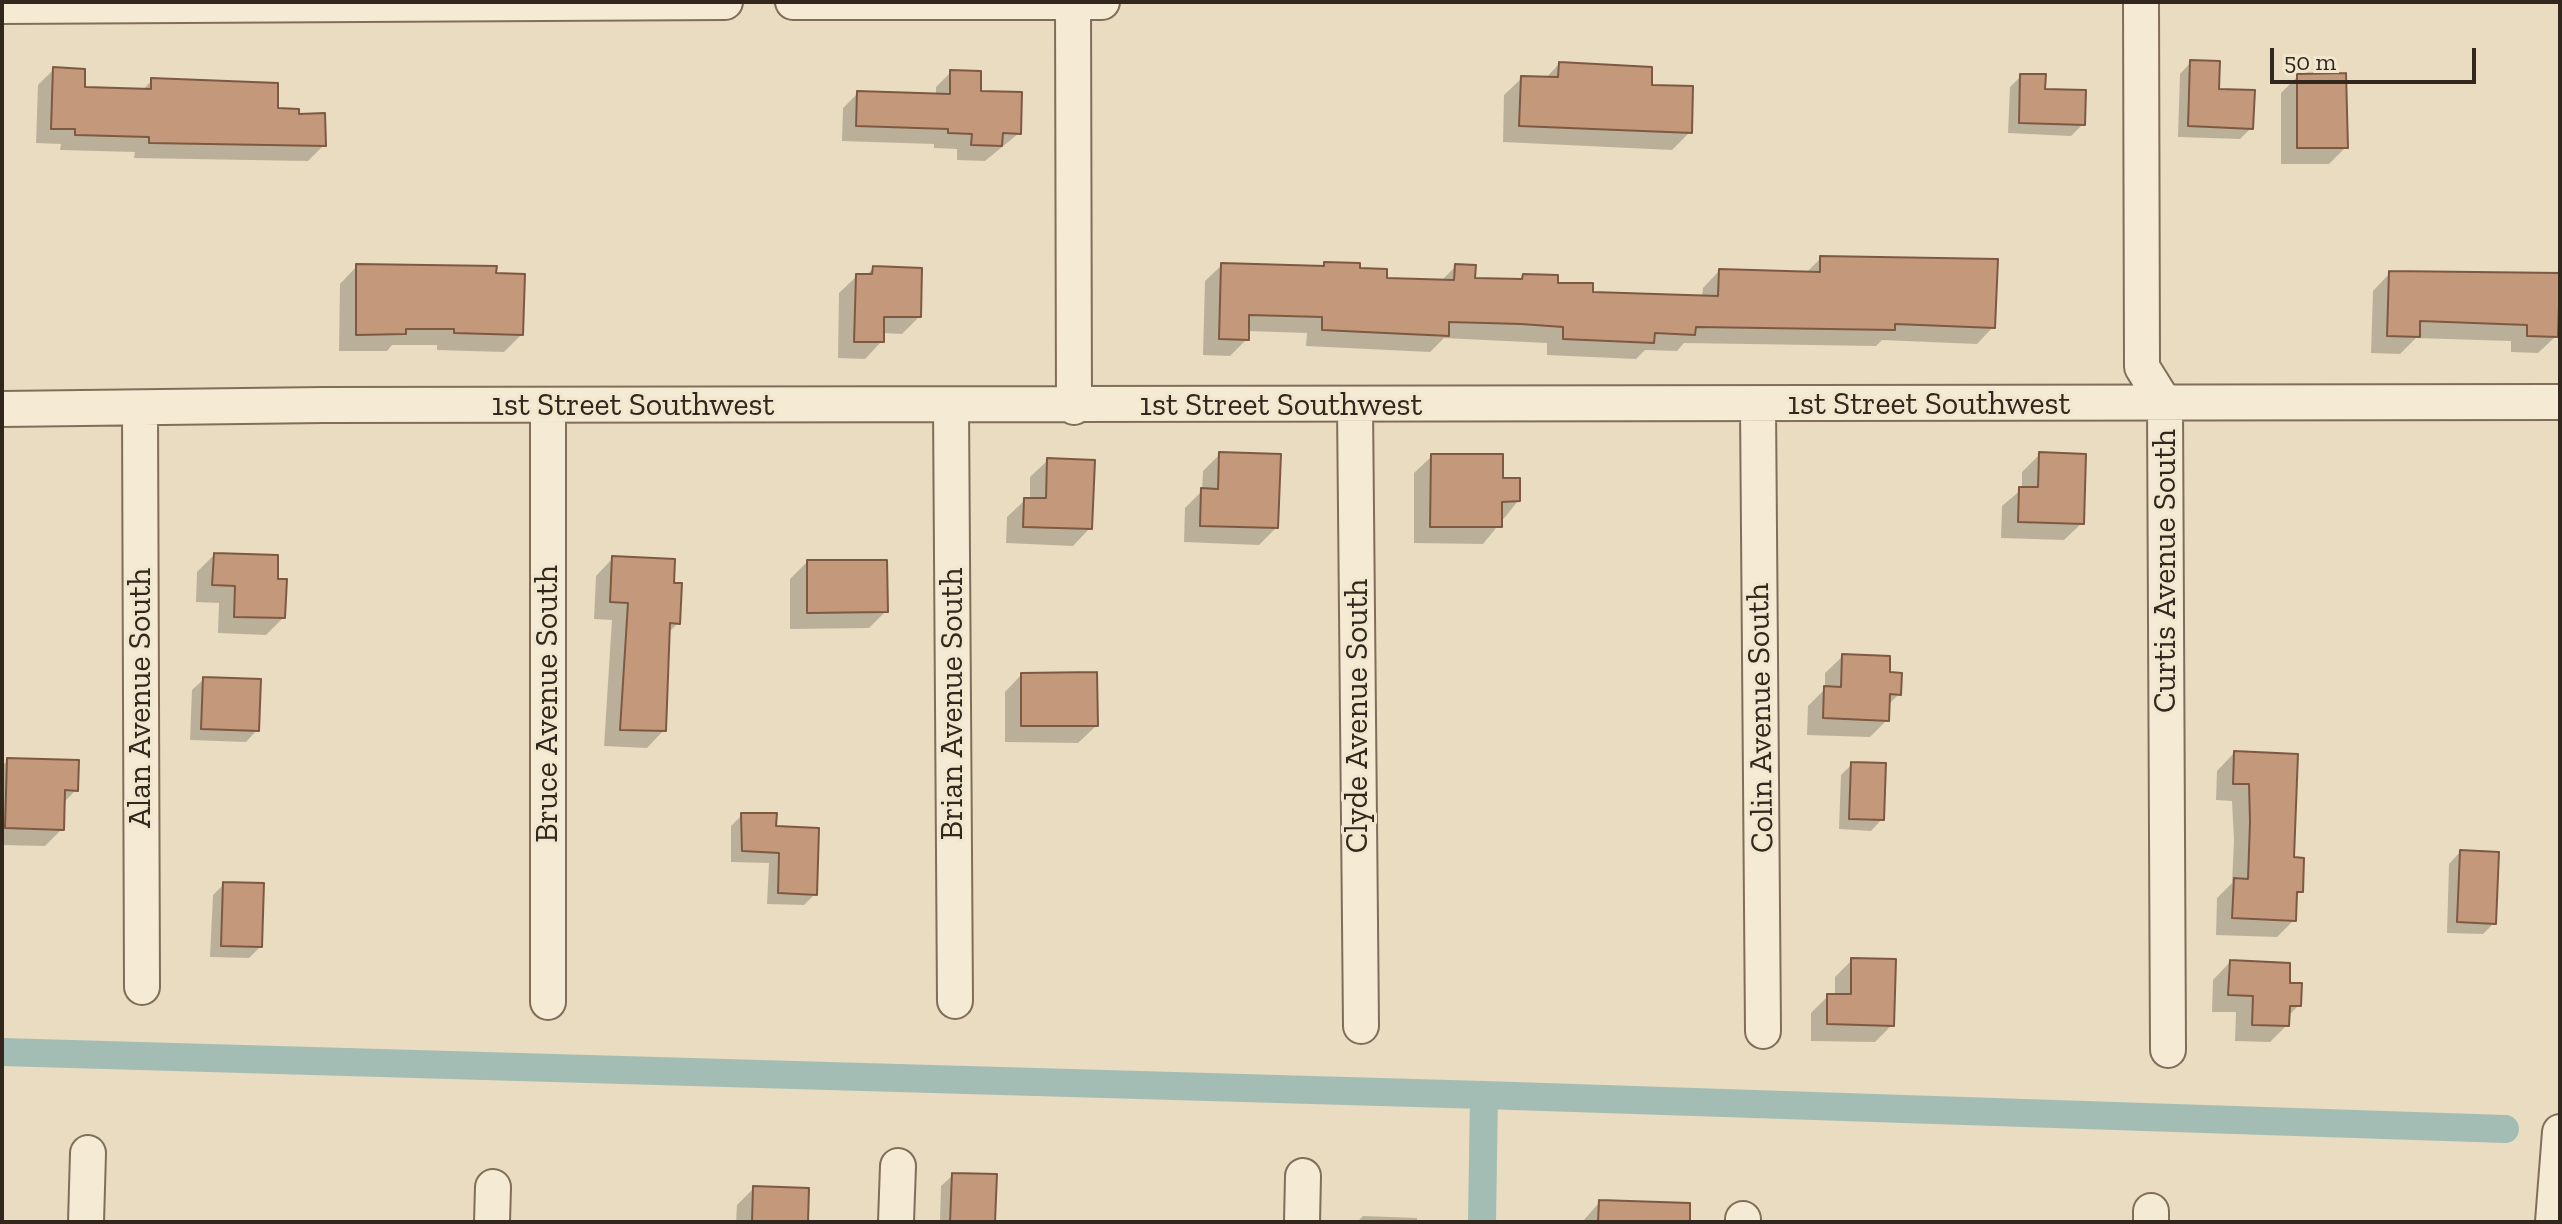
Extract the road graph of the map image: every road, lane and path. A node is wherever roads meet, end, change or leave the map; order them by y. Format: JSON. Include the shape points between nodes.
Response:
{"nodes":[{"id":1,"x":725,"y":2,"type":"edge"},
{"id":2,"x":793,"y":2,"type":"edge"},
{"id":3,"x":1073,"y":2,"type":"edge"},
{"id":4,"x":1102,"y":2,"type":"edge"},
{"id":5,"x":2141,"y":2,"type":"edge"},
{"id":6,"x":2,"y":6,"type":"edge"},
{"id":7,"x":2560,"y":402,"type":"edge"},
{"id":8,"x":2165,"y":404,"type":"junction"},
{"id":9,"x":548,"y":406,"type":"junction"},
{"id":10,"x":1355,"y":406,"type":"junction"},
{"id":11,"x":1758,"y":406,"type":"junction"},
{"id":12,"x":951,"y":407,"type":"junction"},
{"id":13,"x":1074,"y":407,"type":"junction"},
{"id":14,"x":140,"y":408,"type":"junction"},
{"id":15,"x":2,"y":409,"type":"edge"},
{"id":16,"x":142,"y":987,"type":"dead end"},
{"id":17,"x":955,"y":1001,"type":"dead end"},
{"id":18,"x":548,"y":1002,"type":"dead end"},
{"id":19,"x":1361,"y":1026,"type":"dead end"},
{"id":20,"x":1763,"y":1031,"type":"dead end"},
{"id":21,"x":2168,"y":1050,"type":"dead end"},
{"id":22,"x":2560,"y":1132,"type":"edge"},
{"id":23,"x":88,"y":1153,"type":"dead end"},
{"id":24,"x":898,"y":1166,"type":"dead end"},
{"id":25,"x":1303,"y":1176,"type":"dead end"},
{"id":26,"x":493,"y":1187,"type":"dead end"},
{"id":27,"x":86,"y":1222,"type":"edge"},
{"id":28,"x":492,"y":1222,"type":"edge"},
{"id":29,"x":896,"y":1222,"type":"edge"},
{"id":30,"x":1302,"y":1222,"type":"edge"},
{"id":31,"x":2553,"y":1222,"type":"edge"}],
"edges":[{"from":1,"to":6,"type":"street"},
{"from":2,"to":3,"type":"street"},
{"from":3,"to":4,"type":"street"},
{"from":3,"to":13,"type":"street"},
{"from":5,"to":8,"type":"street","name":"Curtis Avenue South","via":[[2142,367]]},
{"from":7,"to":8,"type":"street","name":"1st Street Southwest"},
{"from":8,"to":11,"type":"street","name":"1st Street Southwest"},
{"from":8,"to":21,"type":"street","name":"Curtis Avenue South"},
{"from":9,"to":12,"type":"street","name":"1st Street Southwest"},
{"from":9,"to":14,"type":"street","name":"1st Street Southwest"},
{"from":9,"to":18,"type":"street","name":"Bruce Avenue South"},
{"from":10,"to":11,"type":"street","name":"1st Street Southwest"},
{"from":10,"to":13,"type":"street","name":"1st Street Southwest"},
{"from":10,"to":19,"type":"street","name":"Clyde Avenue South"},
{"from":11,"to":20,"type":"street","name":"Colin Avenue South"},
{"from":12,"to":13,"type":"street","name":"1st Street Southwest"},
{"from":12,"to":17,"type":"street","name":"Brian Avenue South"},
{"from":14,"to":15,"type":"street","name":"1st Street Southwest"},
{"from":14,"to":16,"type":"street","name":"Alan Avenue South"},
{"from":22,"to":31,"type":"street"},
{"from":23,"to":27,"type":"street"},
{"from":24,"to":29,"type":"street"},
{"from":25,"to":30,"type":"street"},
{"from":26,"to":28,"type":"street"}]}
